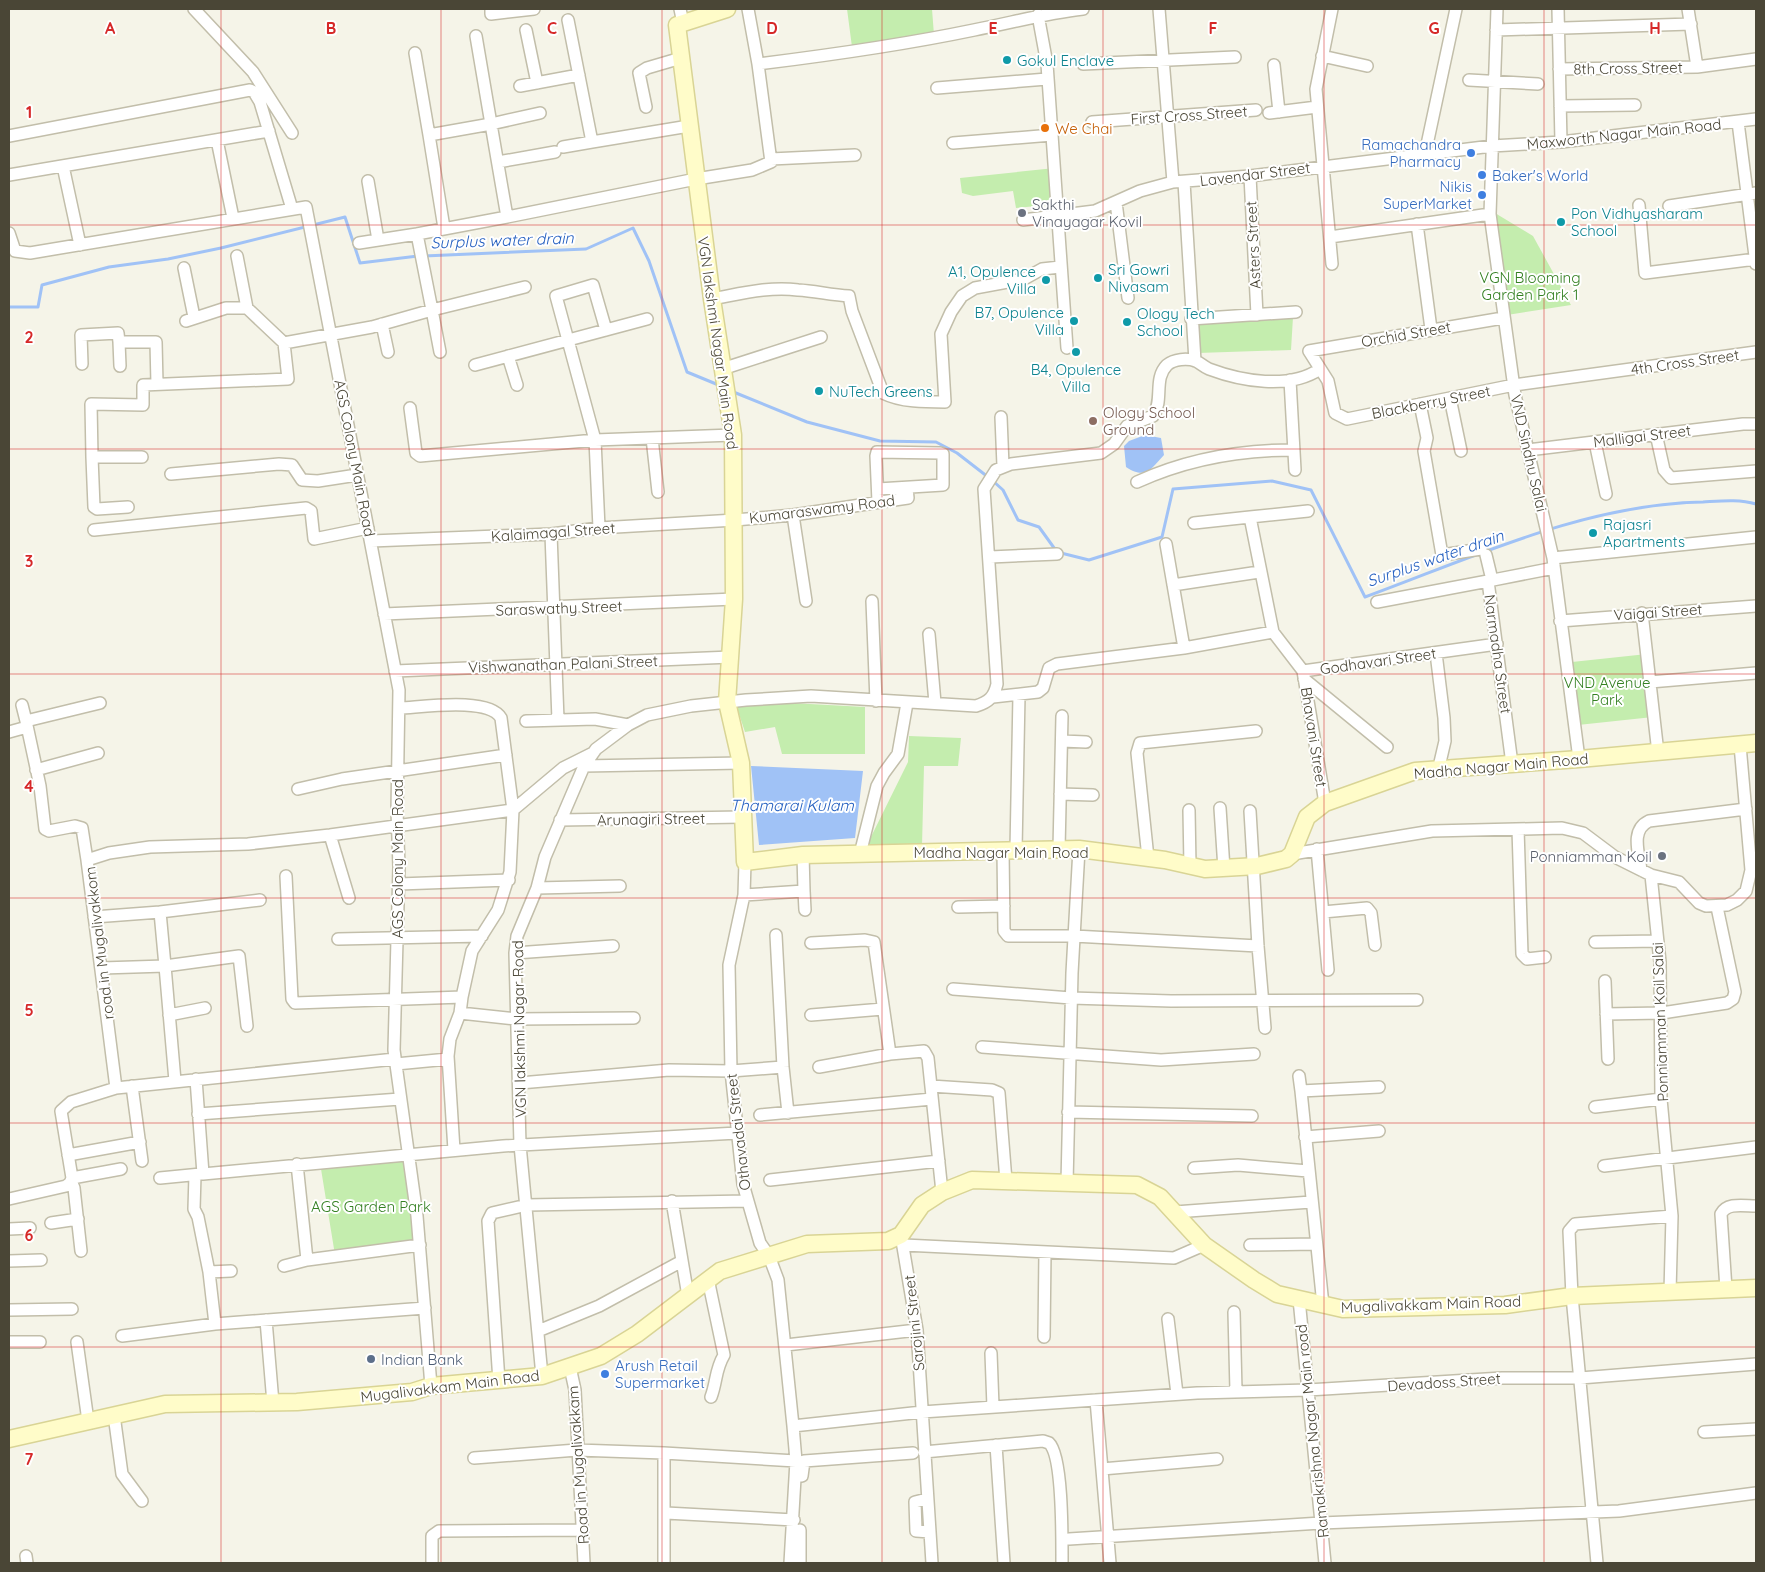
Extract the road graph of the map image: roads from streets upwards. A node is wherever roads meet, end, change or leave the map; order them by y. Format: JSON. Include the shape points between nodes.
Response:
{"nodes":[{"id":1,"x":194,"y":9,"type":"edge"},
{"id":2,"x":491,"y":9,"type":"edge"},
{"id":3,"x":534,"y":9,"type":"edge"},
{"id":4,"x":727,"y":9,"type":"edge"},
{"id":5,"x":748,"y":9,"type":"edge"},
{"id":6,"x":1083,"y":9,"type":"edge"},
{"id":7,"x":1159,"y":9,"type":"edge"},
{"id":8,"x":1332,"y":9,"type":"edge"},
{"id":9,"x":1456,"y":9,"type":"edge"},
{"id":10,"x":1497,"y":9,"type":"edge"},
{"id":11,"x":1558,"y":9,"type":"edge"},
{"id":12,"x":1688,"y":9,"type":"edge"},
{"id":13,"x":1038,"y":15,"type":"junction"},
{"id":14,"x":681,"y":16,"type":"edge"},
{"id":15,"x":568,"y":20,"type":"dead end"},
{"id":16,"x":1690,"y":24,"type":"junction"},
{"id":17,"x":526,"y":30,"type":"dead end"},
{"id":18,"x":1496,"y":30,"type":"junction"},
{"id":19,"x":1558,"y":30,"type":"junction"},
{"id":20,"x":476,"y":36,"type":"dead end"},
{"id":21,"x":414,"y":52,"type":"dead end"},
{"id":22,"x":1322,"y":56,"type":"junction"},
{"id":23,"x":1235,"y":57,"type":"dead end"},
{"id":24,"x":681,"y":58,"type":"junction"},
{"id":25,"x":1756,"y":59,"type":"edge"},
{"id":26,"x":1162,"y":60,"type":"junction"},
{"id":27,"x":758,"y":64,"type":"junction"},
{"id":28,"x":1083,"y":64,"type":"dead end"},
{"id":29,"x":1274,"y":65,"type":"dead end"},
{"id":30,"x":1367,"y":66,"type":"dead end"},
{"id":31,"x":1697,"y":67,"type":"junction"},
{"id":32,"x":1559,"y":70,"type":"junction"},
{"id":33,"x":579,"y":75,"type":"junction"},
{"id":34,"x":1047,"y":78,"type":"junction"},
{"id":35,"x":1469,"y":80,"type":"dead end"},
{"id":36,"x":1494,"y":82,"type":"junction"},
{"id":37,"x":537,"y":83,"type":"junction"},
{"id":38,"x":1538,"y":84,"type":"dead end"},
{"id":39,"x":520,"y":86,"type":"dead end"},
{"id":40,"x":938,"y":88,"type":"dead end"},
{"id":41,"x":1635,"y":105,"type":"dead end"},
{"id":42,"x":1560,"y":106,"type":"junction"},
{"id":43,"x":646,"y":107,"type":"dead end"},
{"id":44,"x":1317,"y":107,"type":"junction"},
{"id":45,"x":1256,"y":110,"type":"dead end"},
{"id":46,"x":540,"y":113,"type":"dead end"},
{"id":47,"x":1168,"y":115,"type":"junction"},
{"id":48,"x":1756,"y":119,"type":"edge"},
{"id":49,"x":1092,"y":122,"type":"dead end"},
{"id":50,"x":1738,"y":122,"type":"junction"},
{"id":51,"x":491,"y":124,"type":"junction"},
{"id":52,"x":689,"y":126,"type":"junction"},
{"id":53,"x":269,"y":131,"type":"junction"},
{"id":54,"x":292,"y":133,"type":"dead end"},
{"id":55,"x":429,"y":135,"type":"junction"},
{"id":56,"x":1052,"y":135,"type":"junction"},
{"id":57,"x":9,"y":136,"type":"edge"},
{"id":58,"x":217,"y":140,"type":"junction"},
{"id":59,"x":592,"y":142,"type":"junction"},
{"id":60,"x":1561,"y":142,"type":"junction"},
{"id":61,"x":953,"y":143,"type":"dead end"},
{"id":62,"x":1492,"y":146,"type":"junction"},
{"id":63,"x":1425,"y":154,"type":"junction"},
{"id":64,"x":855,"y":155,"type":"dead end"},
{"id":65,"x":771,"y":159,"type":"junction"},
{"id":66,"x":498,"y":162,"type":"junction"},
{"id":67,"x":63,"y":166,"type":"junction"},
{"id":68,"x":1324,"y":166,"type":"junction"},
{"id":69,"x":9,"y":175,"type":"edge"},
{"id":70,"x":1250,"y":176,"type":"junction"},
{"id":71,"x":696,"y":179,"type":"junction"},
{"id":72,"x":368,"y":181,"type":"dead end"},
{"id":73,"x":1172,"y":182,"type":"junction"},
{"id":74,"x":1184,"y":182,"type":"junction"},
{"id":75,"x":1752,"y":194,"type":"edge"},
{"id":76,"x":1116,"y":202,"type":"junction"},
{"id":77,"x":1639,"y":204,"type":"dead end"},
{"id":78,"x":1669,"y":206,"type":"dead end"},
{"id":79,"x":292,"y":208,"type":"junction"},
{"id":80,"x":1490,"y":214,"type":"junction"},
{"id":81,"x":507,"y":216,"type":"junction"},
{"id":82,"x":1057,"y":216,"type":"junction"},
{"id":83,"x":233,"y":218,"type":"junction"},
{"id":84,"x":1023,"y":220,"type":"dead end"},
{"id":85,"x":1418,"y":224,"type":"junction"},
{"id":86,"x":444,"y":228,"type":"junction"},
{"id":87,"x":9,"y":233,"type":"edge"},
{"id":88,"x":417,"y":234,"type":"junction"},
{"id":89,"x":1330,"y":237,"type":"junction"},
{"id":90,"x":378,"y":240,"type":"junction"},
{"id":91,"x":359,"y":243,"type":"dead end"},
{"id":92,"x":80,"y":245,"type":"junction"},
{"id":93,"x":237,"y":256,"type":"dead end"},
{"id":94,"x":1756,"y":261,"type":"edge"},
{"id":95,"x":1332,"y":264,"type":"dead end"},
{"id":96,"x":184,"y":268,"type":"dead end"},
{"id":97,"x":1060,"y":269,"type":"junction"},
{"id":98,"x":525,"y":287,"type":"dead end"},
{"id":99,"x":712,"y":298,"type":"junction"},
{"id":100,"x":1128,"y":298,"type":"dead end"},
{"id":101,"x":247,"y":308,"type":"junction"},
{"id":102,"x":432,"y":310,"type":"junction"},
{"id":103,"x":1296,"y":312,"type":"dead end"},
{"id":104,"x":1257,"y":315,"type":"junction"},
{"id":105,"x":1503,"y":318,"type":"junction"},
{"id":106,"x":647,"y":319,"type":"dead end"},
{"id":107,"x":1191,"y":319,"type":"junction"},
{"id":108,"x":382,"y":324,"type":"junction"},
{"id":109,"x":1431,"y":329,"type":"junction"},
{"id":110,"x":606,"y":330,"type":"junction"},
{"id":111,"x":331,"y":336,"type":"junction"},
{"id":112,"x":821,"y":337,"type":"dead end"},
{"id":113,"x":568,"y":339,"type":"junction"},
{"id":114,"x":119,"y":342,"type":"junction"},
{"id":115,"x":284,"y":343,"type":"junction"},
{"id":116,"x":1067,"y":348,"type":"dead end"},
{"id":117,"x":388,"y":352,"type":"dead end"},
{"id":118,"x":440,"y":352,"type":"dead end"},
{"id":119,"x":1756,"y":352,"type":"edge"},
{"id":120,"x":508,"y":356,"type":"junction"},
{"id":121,"x":1195,"y":360,"type":"junction"},
{"id":122,"x":82,"y":364,"type":"dead end"},
{"id":123,"x":475,"y":365,"type":"dead end"},
{"id":124,"x":120,"y":366,"type":"dead end"},
{"id":125,"x":1320,"y":369,"type":"junction"},
{"id":126,"x":723,"y":376,"type":"junction"},
{"id":127,"x":1290,"y":380,"type":"junction"},
{"id":128,"x":157,"y":384,"type":"junction"},
{"id":129,"x":516,"y":385,"type":"dead end"},
{"id":130,"x":1514,"y":385,"type":"junction"},
{"id":131,"x":1450,"y":398,"type":"junction"},
{"id":132,"x":1420,"y":404,"type":"junction"},
{"id":133,"x":410,"y":408,"type":"dead end"},
{"id":134,"x":1001,"y":417,"type":"dead end"},
{"id":135,"x":1756,"y":424,"type":"edge"},
{"id":136,"x":1656,"y":434,"type":"junction"},
{"id":137,"x":733,"y":435,"type":"junction"},
{"id":138,"x":652,"y":438,"type":"junction"},
{"id":139,"x":595,"y":440,"type":"junction"},
{"id":140,"x":1595,"y":442,"type":"junction"},
{"id":141,"x":1293,"y":450,"type":"junction"},
{"id":142,"x":1528,"y":450,"type":"junction"},
{"id":143,"x":1461,"y":451,"type":"dead end"},
{"id":144,"x":92,"y":457,"type":"junction"},
{"id":145,"x":142,"y":457,"type":"dead end"},
{"id":146,"x":1003,"y":466,"type":"junction"},
{"id":147,"x":1295,"y":470,"type":"dead end"},
{"id":148,"x":1756,"y":471,"type":"edge"},
{"id":149,"x":171,"y":474,"type":"dead end"},
{"id":150,"x":357,"y":475,"type":"junction"},
{"id":151,"x":1137,"y":482,"type":"dead end"},
{"id":152,"x":878,"y":489,"type":"junction"},
{"id":153,"x":658,"y":492,"type":"dead end"},
{"id":154,"x":908,"y":493,"type":"junction"},
{"id":155,"x":1606,"y":494,"type":"dead end"},
{"id":156,"x":878,"y":502,"type":"junction"},
{"id":157,"x":128,"y":507,"type":"dead end"},
{"id":158,"x":1308,"y":510,"type":"dead end"},
{"id":159,"x":793,"y":515,"type":"junction"},
{"id":160,"x":1250,"y":516,"type":"junction"},
{"id":161,"x":735,"y":520,"type":"junction"},
{"id":162,"x":1194,"y":523,"type":"dead end"},
{"id":163,"x":368,"y":528,"type":"junction"},
{"id":164,"x":599,"y":528,"type":"junction"},
{"id":165,"x":94,"y":530,"type":"dead end"},
{"id":166,"x":551,"y":534,"type":"junction"},
{"id":167,"x":1756,"y":537,"type":"edge"},
{"id":168,"x":371,"y":541,"type":"junction"},
{"id":169,"x":1166,"y":544,"type":"dead end"},
{"id":170,"x":1057,"y":554,"type":"dead end"},
{"id":171,"x":990,"y":557,"type":"junction"},
{"id":172,"x":1553,"y":563,"type":"junction"},
{"id":173,"x":1259,"y":572,"type":"junction"},
{"id":174,"x":1490,"y":581,"type":"junction"},
{"id":175,"x":1173,"y":585,"type":"junction"},
{"id":176,"x":734,"y":599,"type":"junction"},
{"id":177,"x":806,"y":601,"type":"dead end"},
{"id":178,"x":872,"y":601,"type":"dead end"},
{"id":179,"x":1377,"y":602,"type":"dead end"},
{"id":180,"x":1756,"y":606,"type":"edge"},
{"id":181,"x":554,"y":609,"type":"junction"},
{"id":182,"x":1642,"y":613,"type":"junction"},
{"id":183,"x":384,"y":614,"type":"junction"},
{"id":184,"x":1560,"y":621,"type":"junction"},
{"id":185,"x":1273,"y":632,"type":"junction"},
{"id":186,"x":929,"y":634,"type":"dead end"},
{"id":187,"x":1497,"y":644,"type":"junction"},
{"id":188,"x":1184,"y":648,"type":"junction"},
{"id":189,"x":1436,"y":653,"type":"junction"},
{"id":190,"x":731,"y":657,"type":"junction"},
{"id":191,"x":555,"y":664,"type":"junction"},
{"id":192,"x":395,"y":671,"type":"junction"},
{"id":193,"x":1756,"y":672,"type":"edge"},
{"id":194,"x":1303,"y":675,"type":"junction"},
{"id":195,"x":1650,"y":682,"type":"junction"},
{"id":196,"x":1020,"y":695,"type":"junction"},
{"id":197,"x":992,"y":697,"type":"junction"},
{"id":198,"x":876,"y":700,"type":"junction"},
{"id":199,"x":727,"y":702,"type":"junction"},
{"id":200,"x":907,"y":702,"type":"junction"},
{"id":201,"x":100,"y":703,"type":"dead end"},
{"id":202,"x":935,"y":703,"type":"junction"},
{"id":203,"x":22,"y":705,"type":"dead end"},
{"id":204,"x":400,"y":708,"type":"junction"},
{"id":205,"x":1062,"y":716,"type":"dead end"},
{"id":206,"x":558,"y":720,"type":"junction"},
{"id":207,"x":526,"y":721,"type":"dead end"},
{"id":208,"x":26,"y":724,"type":"junction"},
{"id":209,"x":628,"y":724,"type":"junction"},
{"id":210,"x":1256,"y":731,"type":"dead end"},
{"id":211,"x":9,"y":732,"type":"edge"},
{"id":212,"x":1062,"y":741,"type":"junction"},
{"id":213,"x":1086,"y":742,"type":"dead end"},
{"id":214,"x":1748,"y":744,"type":"edge"},
{"id":215,"x":1387,"y":747,"type":"dead end"},
{"id":216,"x":98,"y":753,"type":"dead end"},
{"id":217,"x":593,"y":753,"type":"junction"},
{"id":218,"x":1658,"y":753,"type":"junction"},
{"id":219,"x":506,"y":755,"type":"junction"},
{"id":220,"x":1579,"y":759,"type":"junction"},
{"id":221,"x":741,"y":763,"type":"junction"},
{"id":222,"x":1512,"y":764,"type":"junction"},
{"id":223,"x":584,"y":766,"type":"junction"},
{"id":224,"x":36,"y":770,"type":"junction"},
{"id":225,"x":397,"y":771,"type":"junction"},
{"id":226,"x":1438,"y":771,"type":"junction"},
{"id":227,"x":298,"y":789,"type":"dead end"},
{"id":228,"x":1060,"y":794,"type":"junction"},
{"id":229,"x":1093,"y":795,"type":"dead end"},
{"id":230,"x":1324,"y":803,"type":"junction"},
{"id":231,"x":1749,"y":804,"type":"edge"},
{"id":232,"x":1220,"y":808,"type":"dead end"},
{"id":233,"x":512,"y":810,"type":"junction"},
{"id":234,"x":1189,"y":810,"type":"dead end"},
{"id":235,"x":1250,"y":811,"type":"dead end"},
{"id":236,"x":742,"y":817,"type":"junction"},
{"id":237,"x":560,"y":820,"type":"junction"},
{"id":238,"x":398,"y":825,"type":"junction"},
{"id":239,"x":1518,"y":829,"type":"junction"},
{"id":240,"x":330,"y":835,"type":"junction"},
{"id":241,"x":1059,"y":849,"type":"junction"},
{"id":242,"x":1079,"y":849,"type":"junction"},
{"id":243,"x":1009,"y":850,"type":"junction"},
{"id":244,"x":1317,"y":850,"type":"junction"},
{"id":245,"x":860,"y":854,"type":"junction"},
{"id":246,"x":1292,"y":854,"type":"junction"},
{"id":247,"x":802,"y":855,"type":"junction"},
{"id":248,"x":1148,"y":858,"type":"junction"},
{"id":249,"x":87,"y":860,"type":"junction"},
{"id":250,"x":745,"y":862,"type":"junction"},
{"id":251,"x":1190,"y":866,"type":"junction"},
{"id":252,"x":1253,"y":867,"type":"junction"},
{"id":253,"x":1224,"y":869,"type":"junction"},
{"id":254,"x":1646,"y":873,"type":"junction"},
{"id":255,"x":1753,"y":873,"type":"edge"},
{"id":256,"x":286,"y":876,"type":"dead end"},
{"id":257,"x":509,"y":880,"type":"junction"},
{"id":258,"x":399,"y":884,"type":"junction"},
{"id":259,"x":620,"y":886,"type":"dead end"},
{"id":260,"x":537,"y":888,"type":"junction"},
{"id":261,"x":804,"y":891,"type":"junction"},
{"id":262,"x":744,"y":895,"type":"junction"},
{"id":263,"x":349,"y":898,"type":"dead end"},
{"id":264,"x":260,"y":900,"type":"dead end"},
{"id":265,"x":1004,"y":906,"type":"junction"},
{"id":266,"x":958,"y":907,"type":"dead end"},
{"id":267,"x":1717,"y":907,"type":"junction"},
{"id":268,"x":805,"y":910,"type":"dead end"},
{"id":269,"x":160,"y":912,"type":"junction"},
{"id":270,"x":1323,"y":912,"type":"junction"},
{"id":271,"x":94,"y":918,"type":"junction"},
{"id":272,"x":482,"y":936,"type":"junction"},
{"id":273,"x":776,"y":936,"type":"dead end"},
{"id":274,"x":1074,"y":936,"type":"junction"},
{"id":275,"x":398,"y":938,"type":"junction"},
{"id":276,"x":338,"y":939,"type":"dead end"},
{"id":277,"x":1658,"y":941,"type":"junction"},
{"id":278,"x":1595,"y":942,"type":"dead end"},
{"id":279,"x":811,"y":943,"type":"dead end"},
{"id":280,"x":1375,"y":945,"type":"dead end"},
{"id":281,"x":613,"y":946,"type":"dead end"},
{"id":282,"x":1258,"y":946,"type":"junction"},
{"id":283,"x":516,"y":953,"type":"junction"},
{"id":284,"x":1545,"y":957,"type":"dead end"},
{"id":285,"x":165,"y":966,"type":"junction"},
{"id":286,"x":102,"y":968,"type":"junction"},
{"id":287,"x":1328,"y":970,"type":"dead end"},
{"id":288,"x":1605,"y":981,"type":"dead end"},
{"id":289,"x":954,"y":989,"type":"dead end"},
{"id":290,"x":462,"y":997,"type":"junction"},
{"id":291,"x":396,"y":998,"type":"junction"},
{"id":292,"x":1071,"y":998,"type":"junction"},
{"id":293,"x":1417,"y":1000,"type":"dead end"},
{"id":294,"x":1262,"y":1001,"type":"junction"},
{"id":295,"x":206,"y":1008,"type":"dead end"},
{"id":296,"x":883,"y":1009,"type":"junction"},
{"id":297,"x":460,"y":1013,"type":"junction"},
{"id":298,"x":1662,"y":1013,"type":"junction"},
{"id":299,"x":1606,"y":1014,"type":"junction"},
{"id":300,"x":169,"y":1015,"type":"junction"},
{"id":301,"x":811,"y":1015,"type":"dead end"},
{"id":302,"x":634,"y":1018,"type":"dead end"},
{"id":303,"x":516,"y":1019,"type":"junction"},
{"id":304,"x":247,"y":1026,"type":"dead end"},
{"id":305,"x":1265,"y":1028,"type":"dead end"},
{"id":306,"x":982,"y":1047,"type":"dead end"},
{"id":307,"x":890,"y":1054,"type":"junction"},
{"id":308,"x":1070,"y":1054,"type":"junction"},
{"id":309,"x":1254,"y":1054,"type":"dead end"},
{"id":310,"x":448,"y":1058,"type":"junction"},
{"id":311,"x":1608,"y":1058,"type":"dead end"},
{"id":312,"x":396,"y":1062,"type":"junction"},
{"id":313,"x":783,"y":1067,"type":"junction"},
{"id":314,"x":819,"y":1067,"type":"dead end"},
{"id":315,"x":730,"y":1071,"type":"junction"},
{"id":316,"x":1299,"y":1076,"type":"dead end"},
{"id":317,"x":196,"y":1078,"type":"junction"},
{"id":318,"x":175,"y":1081,"type":"junction"},
{"id":319,"x":520,"y":1083,"type":"junction"},
{"id":320,"x":132,"y":1086,"type":"junction"},
{"id":321,"x":931,"y":1086,"type":"junction"},
{"id":322,"x":1379,"y":1087,"type":"dead end"},
{"id":323,"x":116,"y":1088,"type":"junction"},
{"id":324,"x":1301,"y":1091,"type":"junction"},
{"id":325,"x":932,"y":1099,"type":"junction"},
{"id":326,"x":1661,"y":1099,"type":"junction"},
{"id":327,"x":400,"y":1100,"type":"junction"},
{"id":328,"x":1595,"y":1107,"type":"dead end"},
{"id":329,"x":1068,"y":1112,"type":"junction"},
{"id":330,"x":788,"y":1113,"type":"junction"},
{"id":331,"x":198,"y":1114,"type":"junction"},
{"id":332,"x":760,"y":1115,"type":"dead end"},
{"id":333,"x":1252,"y":1116,"type":"dead end"},
{"id":334,"x":1379,"y":1131,"type":"dead end"},
{"id":335,"x":737,"y":1133,"type":"junction"},
{"id":336,"x":1305,"y":1137,"type":"junction"},
{"id":337,"x":140,"y":1142,"type":"junction"},
{"id":338,"x":520,"y":1145,"type":"junction"},
{"id":339,"x":1756,"y":1147,"type":"edge"},
{"id":340,"x":454,"y":1150,"type":"junction"},
{"id":341,"x":408,"y":1154,"type":"junction"},
{"id":342,"x":68,"y":1155,"type":"junction"},
{"id":343,"x":1668,"y":1157,"type":"junction"},
{"id":344,"x":142,"y":1161,"type":"dead end"},
{"id":345,"x":939,"y":1161,"type":"junction"},
{"id":346,"x":297,"y":1164,"type":"junction"},
{"id":347,"x":1604,"y":1166,"type":"dead end"},
{"id":348,"x":1194,"y":1168,"type":"dead end"},
{"id":349,"x":121,"y":1169,"type":"dead end"},
{"id":350,"x":1308,"y":1171,"type":"junction"},
{"id":351,"x":199,"y":1175,"type":"junction"},
{"id":352,"x":160,"y":1178,"type":"dead end"},
{"id":353,"x":71,"y":1180,"type":"junction"},
{"id":354,"x":770,"y":1180,"type":"dead end"},
{"id":355,"x":1006,"y":1181,"type":"junction"},
{"id":356,"x":1067,"y":1183,"type":"junction"},
{"id":357,"x":942,"y":1192,"type":"junction"},
{"id":358,"x":9,"y":1198,"type":"edge"},
{"id":359,"x":672,"y":1201,"type":"junction"},
{"id":360,"x":747,"y":1201,"type":"junction"},
{"id":361,"x":1311,"y":1202,"type":"junction"},
{"id":362,"x":527,"y":1205,"type":"junction"},
{"id":363,"x":1756,"y":1206,"type":"edge"},
{"id":364,"x":1175,"y":1212,"type":"junction"},
{"id":365,"x":1672,"y":1216,"type":"junction"},
{"id":366,"x":78,"y":1219,"type":"junction"},
{"id":367,"x":51,"y":1223,"type":"dead end"},
{"id":368,"x":30,"y":1228,"type":"dead end"},
{"id":369,"x":9,"y":1229,"type":"edge"},
{"id":370,"x":902,"y":1240,"type":"junction"},
{"id":371,"x":420,"y":1244,"type":"junction"},
{"id":372,"x":1316,"y":1244,"type":"junction"},
{"id":373,"x":1204,"y":1245,"type":"junction"},
{"id":374,"x":1250,"y":1245,"type":"dead end"},
{"id":375,"x":81,"y":1251,"type":"dead end"},
{"id":376,"x":1045,"y":1252,"type":"junction"},
{"id":377,"x":769,"y":1256,"type":"junction"},
{"id":378,"x":41,"y":1260,"type":"dead end"},
{"id":379,"x":308,"y":1260,"type":"junction"},
{"id":380,"x":9,"y":1261,"type":"edge"},
{"id":381,"x":682,"y":1261,"type":"junction"},
{"id":382,"x":284,"y":1266,"type":"dead end"},
{"id":383,"x":231,"y":1271,"type":"dead end"},
{"id":384,"x":209,"y":1272,"type":"junction"},
{"id":385,"x":708,"y":1279,"type":"junction"},
{"id":386,"x":1756,"y":1288,"type":"edge"},
{"id":387,"x":1726,"y":1289,"type":"junction"},
{"id":388,"x":1670,"y":1292,"type":"junction"},
{"id":389,"x":688,"y":1296,"type":"junction"},
{"id":390,"x":1572,"y":1296,"type":"junction"},
{"id":391,"x":1299,"y":1299,"type":"junction"},
{"id":392,"x":1323,"y":1305,"type":"junction"},
{"id":393,"x":425,"y":1308,"type":"junction"},
{"id":394,"x":72,"y":1309,"type":"dead end"},
{"id":395,"x":9,"y":1310,"type":"edge"},
{"id":396,"x":1234,"y":1312,"type":"dead end"},
{"id":397,"x":1168,"y":1319,"type":"dead end"},
{"id":398,"x":266,"y":1320,"type":"junction"},
{"id":399,"x":215,"y":1324,"type":"junction"},
{"id":400,"x":917,"y":1330,"type":"junction"},
{"id":401,"x":538,"y":1331,"type":"junction"},
{"id":402,"x":122,"y":1336,"type":"dead end"},
{"id":403,"x":1044,"y":1337,"type":"dead end"},
{"id":404,"x":9,"y":1342,"type":"edge"},
{"id":405,"x":40,"y":1342,"type":"dead end"},
{"id":406,"x":77,"y":1342,"type":"dead end"},
{"id":407,"x":786,"y":1345,"type":"junction"},
{"id":408,"x":991,"y":1353,"type":"dead end"},
{"id":409,"x":1756,"y":1364,"type":"edge"},
{"id":410,"x":570,"y":1367,"type":"junction"},
{"id":411,"x":542,"y":1376,"type":"junction"},
{"id":412,"x":1580,"y":1378,"type":"junction"},
{"id":413,"x":499,"y":1381,"type":"junction"},
{"id":414,"x":431,"y":1386,"type":"junction"},
{"id":415,"x":1308,"y":1390,"type":"junction"},
{"id":416,"x":1236,"y":1391,"type":"junction"},
{"id":417,"x":1176,"y":1394,"type":"junction"},
{"id":418,"x":711,"y":1397,"type":"dead end"},
{"id":419,"x":1096,"y":1400,"type":"junction"},
{"id":420,"x":273,"y":1403,"type":"junction"},
{"id":421,"x":994,"y":1407,"type":"junction"},
{"id":422,"x":922,"y":1412,"type":"junction"},
{"id":423,"x":114,"y":1415,"type":"junction"},
{"id":424,"x":88,"y":1421,"type":"junction"},
{"id":425,"x":794,"y":1426,"type":"junction"},
{"id":426,"x":1756,"y":1429,"type":"edge"},
{"id":427,"x":1704,"y":1432,"type":"dead end"},
{"id":428,"x":9,"y":1438,"type":"edge"},
{"id":429,"x":996,"y":1445,"type":"junction"},
{"id":430,"x":577,"y":1450,"type":"junction"},
{"id":431,"x":919,"y":1452,"type":"junction"},
{"id":432,"x":664,"y":1453,"type":"junction"},
{"id":433,"x":474,"y":1458,"type":"dead end"},
{"id":434,"x":1218,"y":1459,"type":"dead end"},
{"id":435,"x":796,"y":1460,"type":"junction"},
{"id":436,"x":1102,"y":1469,"type":"junction"},
{"id":437,"x":1756,"y":1493,"type":"edge"},
{"id":438,"x":142,"y":1501,"type":"dead end"},
{"id":439,"x":1593,"y":1512,"type":"junction"},
{"id":440,"x":666,"y":1513,"type":"junction"},
{"id":441,"x":794,"y":1520,"type":"junction"},
{"id":442,"x":1321,"y":1523,"type":"junction"},
{"id":443,"x":582,"y":1530,"type":"junction"},
{"id":444,"x":1108,"y":1536,"type":"junction"},
{"id":445,"x":1069,"y":1538,"type":"dead end"},
{"id":446,"x":432,"y":1563,"type":"edge"},
{"id":447,"x":584,"y":1563,"type":"edge"},
{"id":448,"x":664,"y":1563,"type":"edge"},
{"id":449,"x":790,"y":1563,"type":"edge"},
{"id":450,"x":800,"y":1563,"type":"edge"},
{"id":451,"x":932,"y":1563,"type":"edge"},
{"id":452,"x":1004,"y":1563,"type":"edge"},
{"id":453,"x":1062,"y":1563,"type":"edge"},
{"id":454,"x":1110,"y":1563,"type":"edge"},
{"id":455,"x":1325,"y":1563,"type":"edge"},
{"id":456,"x":1597,"y":1563,"type":"edge"}],
"edges":[{"from":1,"to":54,"type":"street","via":[[253,72]]},
{"from":2,"to":3,"type":"street","via":[[491,14]]},
{"from":4,"to":14,"type":"street","name":"VGN lakshmi Nagar Main Road"},
{"from":5,"to":27,"type":"street"},
{"from":6,"to":13,"type":"street"},
{"from":7,"to":26,"type":"street"},
{"from":8,"to":22,"type":"street"},
{"from":9,"to":63,"type":"street"},
{"from":10,"to":18,"type":"street","name":"VND Sindhu Salai"},
{"from":11,"to":19,"type":"street"},
{"from":12,"to":16,"type":"street"},
{"from":13,"to":27,"type":"street","via":[[866,50]]},
{"from":13,"to":34,"type":"street"},
{"from":14,"to":24,"type":"street","name":"VGN lakshmi Nagar Main Road","via":[[677,25]]},
{"from":15,"to":33,"type":"street"},
{"from":16,"to":19,"type":"street"},
{"from":16,"to":31,"type":"street"},
{"from":17,"to":37,"type":"street"},
{"from":18,"to":19,"type":"street"},
{"from":18,"to":36,"type":"street","name":"VND Sindhu Salai"},
{"from":19,"to":32,"type":"street"},
{"from":20,"to":51,"type":"street"},
{"from":21,"to":55,"type":"street"},
{"from":22,"to":30,"type":"street"},
{"from":22,"to":44,"type":"street","via":[[1316,87]]},
{"from":23,"to":26,"type":"street"},
{"from":24,"to":43,"type":"street","via":[[640,73]]},
{"from":24,"to":52,"type":"street","name":"VGN lakshmi Nagar Main Road"},
{"from":25,"to":31,"type":"street","name":"8th Cross Street"},
{"from":26,"to":28,"type":"street"},
{"from":26,"to":47,"type":"street"},
{"from":27,"to":65,"type":"street"},
{"from":29,"to":44,"type":"street","via":[[1274,112]]},
{"from":31,"to":32,"type":"street","name":"8th Cross Street"},
{"from":32,"to":42,"type":"street"},
{"from":33,"to":37,"type":"street"},
{"from":33,"to":59,"type":"street"},
{"from":34,"to":40,"type":"street"},
{"from":34,"to":56,"type":"street"},
{"from":35,"to":36,"type":"street"},
{"from":36,"to":38,"type":"street"},
{"from":36,"to":62,"type":"street","name":"VND Sindhu Salai"},
{"from":37,"to":39,"type":"street"},
{"from":41,"to":42,"type":"street"},
{"from":42,"to":60,"type":"street"},
{"from":44,"to":68,"type":"street"},
{"from":45,"to":47,"type":"street","name":"First Cross Street"},
{"from":46,"to":51,"type":"street"},
{"from":47,"to":49,"type":"street","name":"First Cross Street"},
{"from":47,"to":73,"type":"street"},
{"from":48,"to":50,"type":"street","name":"Maxworth Nagar Main Road"},
{"from":50,"to":60,"type":"street","name":"Maxworth Nagar Main Road"},
{"from":50,"to":75,"type":"street"},
{"from":51,"to":55,"type":"street"},
{"from":51,"to":66,"type":"street"},
{"from":52,"to":59,"type":"street"},
{"from":52,"to":71,"type":"street","name":"VGN lakshmi Nagar Main Road"},
{"from":53,"to":57,"type":"street","via":[[260,102],[250,90]]},
{"from":53,"to":58,"type":"street"},
{"from":53,"to":79,"type":"street"},
{"from":55,"to":86,"type":"street"},
{"from":56,"to":61,"type":"street"},
{"from":56,"to":82,"type":"street"},
{"from":58,"to":67,"type":"street"},
{"from":58,"to":83,"type":"street"},
{"from":59,"to":66,"type":"street"},
{"from":60,"to":62,"type":"street","name":"Maxworth Nagar Main Road"},
{"from":62,"to":63,"type":"street","name":"Lavendar Street"},
{"from":62,"to":80,"type":"street","name":"VND Sindhu Salai"},
{"from":63,"to":68,"type":"street","name":"Lavendar Street"},
{"from":64,"to":65,"type":"street"},
{"from":65,"to":71,"type":"street","via":[[771,162],[752,170]]},
{"from":66,"to":81,"type":"street"},
{"from":67,"to":69,"type":"street"},
{"from":67,"to":92,"type":"street"},
{"from":68,"to":70,"type":"street","name":"Lavendar Street"},
{"from":68,"to":89,"type":"street"},
{"from":70,"to":74,"type":"street","name":"Lavendar Street"},
{"from":70,"to":104,"type":"street","name":"Asters Street"},
{"from":71,"to":81,"type":"street"},
{"from":71,"to":99,"type":"street","name":"VGN lakshmi Nagar Main Road"},
{"from":72,"to":90,"type":"street"},
{"from":73,"to":74,"type":"street","name":"Lavendar Street"},
{"from":73,"to":76,"type":"street","name":"Lavendar Street","via":[[1140,190]]},
{"from":74,"to":107,"type":"street"},
{"from":75,"to":78,"type":"street"},
{"from":75,"to":94,"type":"street"},
{"from":76,"to":82,"type":"street","name":"Lavendar Street","via":[[1095,211]]},
{"from":76,"to":100,"type":"street"},
{"from":77,"to":94,"type":"street","via":[[1645,273]]},
{"from":79,"to":83,"type":"street"},
{"from":79,"to":111,"type":"street","name":"AGS Colony Main Road","via":[[306,207]]},
{"from":80,"to":85,"type":"street"},
{"from":80,"to":105,"type":"street","name":"VND Sindhu Salai"},
{"from":81,"to":86,"type":"street"},
{"from":82,"to":84,"type":"street","name":"Lavendar Street"},
{"from":82,"to":97,"type":"street"},
{"from":83,"to":92,"type":"street"},
{"from":85,"to":89,"type":"street"},
{"from":85,"to":109,"type":"street"},
{"from":86,"to":88,"type":"street"},
{"from":87,"to":92,"type":"street","via":[[15,252]]},
{"from":88,"to":90,"type":"street"},
{"from":88,"to":102,"type":"street"},
{"from":89,"to":95,"type":"street"},
{"from":90,"to":91,"type":"street"},
{"from":93,"to":101,"type":"street"},
{"from":96,"to":101,"type":"street","via":[[190,319],[226,308]]},
{"from":97,"to":99,"type":"street","via":[[1042,269],[1024,279],[968,292],[951,312],[941,334],[945,402],[921,402],[883,393],[849,296],[797,289],[763,290]]},
{"from":97,"to":116,"type":"street"},
{"from":98,"to":102,"type":"street"},
{"from":99,"to":126,"type":"street","name":"VGN lakshmi Nagar Main Road"},
{"from":101,"to":115,"type":"street"},
{"from":102,"to":108,"type":"street"},
{"from":102,"to":118,"type":"street"},
{"from":103,"to":104,"type":"street"},
{"from":104,"to":107,"type":"street"},
{"from":105,"to":109,"type":"street","name":"Orchid Street"},
{"from":105,"to":130,"type":"street","name":"VND Sindhu Salai"},
{"from":106,"to":110,"type":"street"},
{"from":107,"to":121,"type":"street"},
{"from":108,"to":111,"type":"street"},
{"from":108,"to":117,"type":"street"},
{"from":109,"to":125,"type":"street","name":"Orchid Street","via":[[1309,350]]},
{"from":110,"to":113,"type":"street"},
{"from":110,"to":113,"type":"street","via":[[596,287],[590,284],[556,296]]},
{"from":111,"to":115,"type":"street"},
{"from":111,"to":150,"type":"street","name":"AGS Colony Main Road"},
{"from":112,"to":126,"type":"street"},
{"from":113,"to":120,"type":"street"},
{"from":113,"to":139,"type":"street"},
{"from":114,"to":122,"type":"street","via":[[118,333],[81,335]]},
{"from":114,"to":124,"type":"street"},
{"from":114,"to":128,"type":"street","via":[[156,342]]},
{"from":115,"to":128,"type":"street","via":[[288,379]]},
{"from":119,"to":130,"type":"street","name":"4th Cross Street"},
{"from":120,"to":123,"type":"street"},
{"from":120,"to":129,"type":"street"},
{"from":121,"to":127,"type":"street","via":[[1206,368],[1245,379]]},
{"from":121,"to":146,"type":"street","via":[[1175,360],[1166,366],[1159,379],[1158,405],[1153,416],[1127,426],[1114,444],[1101,453]]},
{"from":125,"to":127,"type":"street"},
{"from":125,"to":132,"type":"street","name":"Blackberry Street","via":[[1328,381],[1336,413],[1348,418]]},
{"from":126,"to":137,"type":"street","name":"VGN lakshmi Nagar Main Road"},
{"from":127,"to":141,"type":"street"},
{"from":128,"to":144,"type":"street","via":[[143,385],[143,405],[91,404]]},
{"from":130,"to":131,"type":"street","name":"Blackberry Street"},
{"from":130,"to":142,"type":"street","name":"VND Sindhu Salai"},
{"from":131,"to":132,"type":"street","name":"Blackberry Street"},
{"from":131,"to":143,"type":"street"},
{"from":132,"to":174,"type":"street","via":[[1427,438],[1424,451],[1442,555],[1484,552]]},
{"from":133,"to":139,"type":"street","via":[[416,453],[420,456]]},
{"from":134,"to":146,"type":"street"},
{"from":135,"to":136,"type":"street","name":"Malligai Street"},
{"from":136,"to":140,"type":"street","name":"Malligai Street"},
{"from":136,"to":148,"type":"street","via":[[1664,470],[1671,478]]},
{"from":137,"to":138,"type":"street"},
{"from":137,"to":161,"type":"street","name":"VGN lakshmi Nagar Main Road"},
{"from":138,"to":139,"type":"street"},
{"from":138,"to":153,"type":"street"},
{"from":139,"to":164,"type":"street"},
{"from":140,"to":142,"type":"street","name":"Malligai Street"},
{"from":140,"to":155,"type":"street"},
{"from":141,"to":147,"type":"street"},
{"from":141,"to":151,"type":"street","via":[[1228,455]]},
{"from":142,"to":172,"type":"street","name":"VND Sindhu Salai"},
{"from":144,"to":145,"type":"street"},
{"from":144,"to":157,"type":"street","via":[[94,507]]},
{"from":146,"to":171,"type":"street","via":[[991,476],[984,489]]},
{"from":149,"to":150,"type":"street","via":[[279,464],[292,465],[302,480],[310,482]]},
{"from":150,"to":163,"type":"street","name":"AGS Colony Main Road"},
{"from":152,"to":154,"type":"street"},
{"from":152,"to":154,"type":"street","via":[[877,452],[942,453],[944,484]]},
{"from":152,"to":156,"type":"street"},
{"from":154,"to":156,"type":"street","name":"Kumaraswamy Road"},
{"from":156,"to":159,"type":"street","name":"Kumaraswamy Road"},
{"from":158,"to":160,"type":"street"},
{"from":159,"to":161,"type":"street","name":"Kumaraswamy Road"},
{"from":159,"to":177,"type":"street"},
{"from":160,"to":162,"type":"street"},
{"from":160,"to":173,"type":"street","name":"Godhavari Street"},
{"from":161,"to":164,"type":"street","name":"Kalaimagal Street"},
{"from":161,"to":176,"type":"street","name":"VGN lakshmi Nagar Main Road"},
{"from":163,"to":165,"type":"street","via":[[314,539],[311,511],[306,508]]},
{"from":163,"to":168,"type":"street","name":"AGS Colony Main Road"},
{"from":164,"to":166,"type":"street","name":"Kalaimagal Street"},
{"from":166,"to":168,"type":"street","name":"Kalaimagal Street"},
{"from":166,"to":181,"type":"street"},
{"from":167,"to":172,"type":"street","name":"Narmadha Street"},
{"from":168,"to":183,"type":"street","name":"AGS Colony Main Road"},
{"from":169,"to":175,"type":"street"},
{"from":170,"to":171,"type":"street"},
{"from":171,"to":197,"type":"street","via":[[997,684]]},
{"from":172,"to":174,"type":"street","name":"Narmadha Street"},
{"from":172,"to":184,"type":"street","name":"VND Sindhu Salai"},
{"from":173,"to":175,"type":"street"},
{"from":173,"to":185,"type":"street","name":"Godhavari Street"},
{"from":174,"to":179,"type":"street"},
{"from":174,"to":187,"type":"street","name":"Narmadha Street"},
{"from":175,"to":188,"type":"street"},
{"from":176,"to":181,"type":"street","name":"Saraswathy Street"},
{"from":176,"to":190,"type":"street","name":"VGN lakshmi Nagar Main Road"},
{"from":178,"to":198,"type":"street"},
{"from":180,"to":182,"type":"street","name":"Vaigai Street"},
{"from":181,"to":183,"type":"street","name":"Saraswathy Street"},
{"from":181,"to":191,"type":"street"},
{"from":182,"to":184,"type":"street","name":"Vaigai Street"},
{"from":182,"to":195,"type":"street"},
{"from":183,"to":192,"type":"street","name":"AGS Colony Main Road"},
{"from":184,"to":220,"type":"street","name":"VND Sindhu Salai"},
{"from":185,"to":188,"type":"street"},
{"from":185,"to":194,"type":"street","name":"Godhavari Street"},
{"from":186,"to":202,"type":"street"},
{"from":187,"to":189,"type":"street","name":"Godhavari Street"},
{"from":187,"to":222,"type":"street","name":"Narmadha Street"},
{"from":188,"to":196,"type":"street","name":"VGN lakshmi Nagar Road","via":[[1056,664],[1049,668],[1041,690],[1035,694]]},
{"from":189,"to":194,"type":"street","name":"Godhavari Street"},
{"from":189,"to":226,"type":"street","via":[[1445,740]]},
{"from":190,"to":191,"type":"street","name":"Vishwanathan Palani Street"},
{"from":190,"to":199,"type":"street","name":"VGN lakshmi Nagar Main Road"},
{"from":191,"to":192,"type":"street","name":"Vishwanathan Palani Street"},
{"from":191,"to":206,"type":"street"},
{"from":192,"to":204,"type":"street","name":"AGS Colony Main Road"},
{"from":193,"to":195,"type":"street"},
{"from":194,"to":215,"type":"street"},
{"from":194,"to":230,"type":"street","name":"Bhavani Street"},
{"from":195,"to":218,"type":"street"},
{"from":196,"to":197,"type":"street","name":"VGN lakshmi Nagar Road"},
{"from":196,"to":243,"type":"street"},
{"from":197,"to":202,"type":"street","name":"VGN lakshmi Nagar Road","via":[[976,706]]},
{"from":198,"to":199,"type":"street","name":"VGN lakshmi Nagar Road","via":[[811,696]]},
{"from":198,"to":200,"type":"street","name":"VGN lakshmi Nagar Road"},
{"from":199,"to":209,"type":"street","name":"VGN lakshmi Nagar Road","via":[[647,715]]},
{"from":199,"to":221,"type":"street","name":"VGN lakshmi Nagar Main Road"},
{"from":200,"to":202,"type":"street","name":"VGN lakshmi Nagar Road"},
{"from":200,"to":245,"type":"street","via":[[898,754],[877,786]]},
{"from":201,"to":208,"type":"street"},
{"from":203,"to":208,"type":"street"},
{"from":204,"to":219,"type":"street","via":[[471,705],[490,708],[501,718]]},
{"from":204,"to":225,"type":"street","name":"AGS Colony Main Road"},
{"from":205,"to":212,"type":"street"},
{"from":206,"to":207,"type":"street"},
{"from":206,"to":209,"type":"street","via":[[602,719]]},
{"from":208,"to":211,"type":"street"},
{"from":208,"to":224,"type":"street"},
{"from":209,"to":217,"type":"street","name":"VGN lakshmi Nagar Road"},
{"from":210,"to":248,"type":"street","via":[[1143,741],[1138,745]]},
{"from":212,"to":213,"type":"street"},
{"from":212,"to":228,"type":"street"},
{"from":214,"to":218,"type":"street","name":"Madha Nagar Main Road"},
{"from":214,"to":231,"type":"street"},
{"from":216,"to":224,"type":"street"},
{"from":217,"to":223,"type":"street","name":"VGN lakshmi Nagar Road"},
{"from":217,"to":233,"type":"street","via":[[563,768]]},
{"from":218,"to":220,"type":"street","name":"Madha Nagar Main Road"},
{"from":219,"to":225,"type":"street"},
{"from":219,"to":233,"type":"street"},
{"from":220,"to":222,"type":"street","name":"Madha Nagar Main Road"},
{"from":221,"to":223,"type":"street"},
{"from":221,"to":236,"type":"street","name":"VGN lakshmi Nagar Main Road"},
{"from":222,"to":226,"type":"street","name":"Madha Nagar Main Road"},
{"from":223,"to":237,"type":"street","name":"VGN lakshmi Nagar Road"},
{"from":224,"to":249,"type":"street","via":[[45,829],[82,828]]},
{"from":225,"to":227,"type":"street"},
{"from":225,"to":238,"type":"street","name":"AGS Colony Main Road"},
{"from":226,"to":230,"type":"street","name":"Madha Nagar Main Road","via":[[1415,771]]},
{"from":228,"to":229,"type":"street"},
{"from":228,"to":241,"type":"street"},
{"from":230,"to":246,"type":"street","name":"Madha Nagar Main Road","via":[[1308,817]]},
{"from":231,"to":254,"type":"street","name":"Ponniamman Koil Salai","via":[[1643,824],[1637,832]]},
{"from":231,"to":255,"type":"street"},
{"from":232,"to":253,"type":"street"},
{"from":233,"to":238,"type":"street","name":"road in Mugalivakkom"},
{"from":233,"to":257,"type":"street"},
{"from":234,"to":251,"type":"street"},
{"from":235,"to":252,"type":"street"},
{"from":236,"to":237,"type":"street","name":"Arunagiri Street"},
{"from":236,"to":250,"type":"street","name":"VGN lakshmi Nagar Main Road"},
{"from":237,"to":260,"type":"street","name":"VGN lakshmi Nagar Road"},
{"from":238,"to":240,"type":"street","name":"road in Mugalivakkom"},
{"from":238,"to":258,"type":"street","name":"AGS Colony Main Road"},
{"from":239,"to":244,"type":"street","via":[[1432,831]]},
{"from":239,"to":254,"type":"street","via":[[1573,829]]},
{"from":239,"to":284,"type":"street","via":[[1522,954],[1527,959]]},
{"from":240,"to":249,"type":"street","name":"road in Mugalivakkom","via":[[248,844],[150,847]]},
{"from":240,"to":263,"type":"street"},
{"from":241,"to":242,"type":"street","name":"Madha Nagar Main Road"},
{"from":241,"to":243,"type":"street","name":"Madha Nagar Main Road"},
{"from":242,"to":248,"type":"street","name":"Madha Nagar Main Road"},
{"from":242,"to":274,"type":"street"},
{"from":243,"to":245,"type":"street","name":"Madha Nagar Main Road"},
{"from":243,"to":265,"type":"street"},
{"from":244,"to":246,"type":"street"},
{"from":244,"to":270,"type":"street"},
{"from":245,"to":247,"type":"street","name":"Madha Nagar Main Road"},
{"from":246,"to":252,"type":"street","name":"Madha Nagar Main Road","via":[[1286,859]]},
{"from":247,"to":250,"type":"street","name":"Madha Nagar Main Road"},
{"from":247,"to":261,"type":"street"},
{"from":248,"to":251,"type":"street","name":"Madha Nagar Main Road"},
{"from":249,"to":271,"type":"street","name":"road in Mugalivakkom"},
{"from":250,"to":262,"type":"street","name":"Othavadai Street"},
{"from":251,"to":253,"type":"street","name":"Madha Nagar Main Road"},
{"from":252,"to":253,"type":"street","name":"Madha Nagar Main Road"},
{"from":252,"to":282,"type":"street"},
{"from":254,"to":267,"type":"street","via":[[1673,879],[1687,888],[1699,903]]},
{"from":254,"to":277,"type":"street","name":"Ponniamman Koil Salai"},
{"from":255,"to":267,"type":"street","via":[[1746,891],[1736,900]]},
{"from":256,"to":291,"type":"street","via":[[293,1001]]},
{"from":257,"to":258,"type":"street"},
{"from":257,"to":272,"type":"street","via":[[498,910]]},
{"from":258,"to":275,"type":"street","name":"AGS Colony Main Road"},
{"from":259,"to":260,"type":"street"},
{"from":260,"to":283,"type":"street","name":"VGN lakshmi Nagar Road","via":[[517,936]]},
{"from":261,"to":262,"type":"street"},
{"from":261,"to":268,"type":"street"},
{"from":262,"to":315,"type":"street","name":"Othavadai Street","via":[[729,965]]},
{"from":264,"to":269,"type":"street"},
{"from":265,"to":266,"type":"street"},
{"from":265,"to":274,"type":"street","via":[[1004,931],[1008,936]]},
{"from":267,"to":298,"type":"street","via":[[1735,992],[1733,999],[1728,1003]]},
{"from":269,"to":271,"type":"street"},
{"from":269,"to":285,"type":"street"},
{"from":270,"to":280,"type":"street","via":[[1368,908]]},
{"from":270,"to":287,"type":"street"},
{"from":271,"to":286,"type":"street","name":"road in Mugalivakkom"},
{"from":272,"to":275,"type":"street"},
{"from":272,"to":290,"type":"street","via":[[472,951]]},
{"from":273,"to":313,"type":"street"},
{"from":274,"to":282,"type":"street"},
{"from":274,"to":292,"type":"street"},
{"from":275,"to":276,"type":"street"},
{"from":275,"to":291,"type":"street","name":"AGS Colony Main Road"},
{"from":277,"to":278,"type":"street"},
{"from":277,"to":298,"type":"street","name":"Ponniamman Koil Salai"},
{"from":279,"to":296,"type":"street","via":[[874,942]]},
{"from":281,"to":283,"type":"street"},
{"from":282,"to":294,"type":"street"},
{"from":283,"to":303,"type":"street","name":"VGN lakshmi Nagar Road"},
{"from":285,"to":286,"type":"street"},
{"from":285,"to":300,"type":"street"},
{"from":285,"to":304,"type":"street","via":[[239,956]]},
{"from":286,"to":323,"type":"street","name":"road in Mugalivakkom"},
{"from":288,"to":299,"type":"street"},
{"from":289,"to":292,"type":"street"},
{"from":290,"to":291,"type":"street"},
{"from":290,"to":297,"type":"street"},
{"from":291,"to":312,"type":"street","name":"AGS Colony Main Road"},
{"from":292,"to":294,"type":"street"},
{"from":292,"to":308,"type":"street"},
{"from":293,"to":294,"type":"street"},
{"from":294,"to":305,"type":"street"},
{"from":295,"to":300,"type":"street"},
{"from":296,"to":301,"type":"street"},
{"from":296,"to":307,"type":"street"},
{"from":297,"to":303,"type":"street"},
{"from":297,"to":310,"type":"street","via":[[450,1039]]},
{"from":298,"to":299,"type":"street"},
{"from":298,"to":326,"type":"street","name":"Ponniamman Koil Salai"},
{"from":299,"to":311,"type":"street"},
{"from":300,"to":318,"type":"street"},
{"from":302,"to":303,"type":"street"},
{"from":303,"to":319,"type":"street","name":"VGN lakshmi Nagar Road"},
{"from":306,"to":308,"type":"street"},
{"from":307,"to":314,"type":"street"},
{"from":307,"to":321,"type":"street","via":[[924,1051],[928,1058]]},
{"from":308,"to":309,"type":"street","via":[[1161,1060]]},
{"from":308,"to":329,"type":"street"},
{"from":310,"to":312,"type":"street"},
{"from":310,"to":340,"type":"street"},
{"from":312,"to":317,"type":"street"},
{"from":312,"to":327,"type":"street","name":"AGS Colony Main Road"},
{"from":313,"to":315,"type":"street"},
{"from":313,"to":330,"type":"street"},
{"from":315,"to":319,"type":"street","via":[[669,1070]]},
{"from":315,"to":335,"type":"street","name":"Othavadai Street"},
{"from":316,"to":324,"type":"street"},
{"from":317,"to":318,"type":"street"},
{"from":317,"to":331,"type":"street"},
{"from":318,"to":320,"type":"street"},
{"from":319,"to":338,"type":"street","name":"VGN lakshmi Nagar Road"},
{"from":320,"to":323,"type":"street"},
{"from":320,"to":337,"type":"street"},
{"from":321,"to":325,"type":"street"},
{"from":321,"to":355,"type":"street","via":[[999,1093]]},
{"from":322,"to":324,"type":"street"},
{"from":323,"to":342,"type":"street","via":[[71,1102],[63,1108],[61,1116]]},
{"from":324,"to":336,"type":"street"},
{"from":325,"to":330,"type":"street"},
{"from":325,"to":345,"type":"street"},
{"from":326,"to":328,"type":"street"},
{"from":326,"to":343,"type":"street","name":"Ponniamman Koil Salai"},
{"from":327,"to":331,"type":"street"},
{"from":327,"to":341,"type":"street","name":"AGS Colony Main Road"},
{"from":329,"to":333,"type":"street"},
{"from":329,"to":356,"type":"street"},
{"from":330,"to":332,"type":"street"},
{"from":331,"to":351,"type":"street"},
{"from":334,"to":336,"type":"street"},
{"from":335,"to":338,"type":"street"},
{"from":335,"to":360,"type":"street","name":"Othavadai Street"},
{"from":336,"to":350,"type":"street"},
{"from":337,"to":342,"type":"street"},
{"from":337,"to":344,"type":"street"},
{"from":338,"to":340,"type":"street"},
{"from":338,"to":362,"type":"street","name":"VGN lakshmi Nagar Road"},
{"from":339,"to":343,"type":"street"},
{"from":340,"to":341,"type":"street"},
{"from":341,"to":346,"type":"street"},
{"from":341,"to":371,"type":"street","name":"AGS Colony Main Road"},
{"from":342,"to":353,"type":"street"},
{"from":343,"to":347,"type":"street"},
{"from":343,"to":365,"type":"street","name":"Ponniamman Koil Salai"},
{"from":345,"to":354,"type":"street"},
{"from":345,"to":357,"type":"street"},
{"from":346,"to":351,"type":"street"},
{"from":346,"to":379,"type":"street"},
{"from":348,"to":350,"type":"street","via":[[1238,1166]]},
{"from":349,"to":353,"type":"street"},
{"from":350,"to":361,"type":"street"},
{"from":351,"to":352,"type":"street"},
{"from":351,"to":384,"type":"street","via":[[194,1209]]},
{"from":353,"to":358,"type":"street","via":[[66,1186]]},
{"from":353,"to":366,"type":"street"},
{"from":355,"to":356,"type":"street","name":"Mugalivakkam Main Road"},
{"from":355,"to":357,"type":"street","name":"Mugalivakkam Main Road","via":[[972,1180]]},
{"from":356,"to":364,"type":"street","name":"Mugalivakkam Main Road","via":[[1137,1185],[1160,1197]]},
{"from":357,"to":370,"type":"street","name":"Mugalivakkam Main Road","via":[[922,1205]]},
{"from":359,"to":360,"type":"street"},
{"from":359,"to":362,"type":"street"},
{"from":359,"to":381,"type":"street"},
{"from":360,"to":377,"type":"street","name":"Othavadai Street","via":[[760,1243]]},
{"from":361,"to":364,"type":"street"},
{"from":361,"to":372,"type":"street"},
{"from":362,"to":401,"type":"street","name":"VGN lakshmi Nagar Road"},
{"from":362,"to":413,"type":"street","via":[[496,1211],[488,1217]]},
{"from":363,"to":387,"type":"street","via":[[1729,1206],[1721,1214]]},
{"from":364,"to":373,"type":"street","name":"Mugalivakkam Main Road"},
{"from":365,"to":388,"type":"street","name":"Ponniamman Koil Salai"},
{"from":365,"to":390,"type":"street","via":[[1575,1224],[1571,1227]]},
{"from":366,"to":367,"type":"street"},
{"from":366,"to":375,"type":"street"},
{"from":368,"to":369,"type":"street"},
{"from":370,"to":376,"type":"street"},
{"from":370,"to":377,"type":"street","name":"Mugalivakkam Main Road","via":[[807,1244]]},
{"from":370,"to":400,"type":"street","name":"Sarojini Street"},
{"from":371,"to":379,"type":"street"},
{"from":371,"to":393,"type":"street","name":"AGS Colony Main Road"},
{"from":372,"to":374,"type":"street"},
{"from":372,"to":392,"type":"street"},
{"from":373,"to":376,"type":"street","via":[[1174,1258]]},
{"from":373,"to":391,"type":"street","name":"Mugalivakkam Main Road","via":[[1277,1294]]},
{"from":376,"to":403,"type":"street"},
{"from":377,"to":385,"type":"street","name":"Mugalivakkam Main Road","via":[[720,1271]]},
{"from":377,"to":407,"type":"street","name":"Othavadai Street","via":[[778,1280]]},
{"from":378,"to":380,"type":"street"},
{"from":379,"to":382,"type":"street"},
{"from":381,"to":389,"type":"street"},
{"from":381,"to":401,"type":"street","via":[[599,1306]]},
{"from":383,"to":384,"type":"street"},
{"from":384,"to":399,"type":"street"},
{"from":385,"to":389,"type":"street","name":"Mugalivakkam Main Road"},
{"from":385,"to":418,"type":"street","via":[[724,1355],[716,1368],[716,1383]]},
{"from":386,"to":387,"type":"street","name":"Mugalivakkam Main Road"},
{"from":387,"to":388,"type":"street","name":"Mugalivakkam Main Road"},
{"from":388,"to":390,"type":"street","name":"Mugalivakkam Main Road"},
{"from":389,"to":410,"type":"street","name":"Mugalivakkam Main Road","via":[[601,1356]]},
{"from":390,"to":392,"type":"street","name":"Mugalivakkam Main Road","via":[[1505,1305],[1343,1309]]},
{"from":390,"to":412,"type":"street"},
{"from":391,"to":392,"type":"street","name":"Mugalivakkam Main Road"},
{"from":391,"to":415,"type":"street","name":"Ramakrishna Nagar Main road"},
{"from":393,"to":398,"type":"street"},
{"from":393,"to":414,"type":"street","name":"AGS Colony Main Road"},
{"from":394,"to":395,"type":"street"},
{"from":396,"to":416,"type":"street"},
{"from":397,"to":417,"type":"street"},
{"from":398,"to":399,"type":"street"},
{"from":398,"to":420,"type":"street"},
{"from":399,"to":402,"type":"street"},
{"from":400,"to":407,"type":"street"},
{"from":400,"to":422,"type":"street","name":"Sarojini Street"},
{"from":401,"to":411,"type":"street","name":"VGN lakshmi Nagar Road"},
{"from":404,"to":405,"type":"street"},
{"from":406,"to":424,"type":"street"},
{"from":407,"to":425,"type":"street","name":"Othavadai Street"},
{"from":408,"to":421,"type":"street"},
{"from":409,"to":412,"type":"street","name":"Devadoss Street"},
{"from":410,"to":411,"type":"street","name":"Mugalivakkam Main Road"},
{"from":410,"to":430,"type":"street","name":"Road in Mugalivakkam","via":[[575,1390]]},
{"from":411,"to":413,"type":"street","name":"Mugalivakkam Main Road"},
{"from":412,"to":415,"type":"street","name":"Devadoss Street","via":[[1502,1378]]},
{"from":412,"to":439,"type":"street"},
{"from":413,"to":414,"type":"street","name":"Mugalivakkam Main Road"},
{"from":414,"to":420,"type":"street","name":"Mugalivakkam Main Road","via":[[412,1392]]},
{"from":415,"to":416,"type":"street","name":"Devadoss Street"},
{"from":415,"to":442,"type":"street","name":"Ramakrishna Nagar Main road"},
{"from":416,"to":417,"type":"street","name":"Devadoss Street"},
{"from":417,"to":419,"type":"street","name":"Devadoss Street"},
{"from":419,"to":421,"type":"street","name":"Devadoss Street"},
{"from":419,"to":436,"type":"street"},
{"from":420,"to":423,"type":"street","name":"Mugalivakkam Main Road","via":[[166,1404]]},
{"from":421,"to":422,"type":"street","name":"Devadoss Street"},
{"from":422,"to":425,"type":"street","name":"Devadoss Street"},
{"from":422,"to":431,"type":"street","name":"Sarojini Street"},
{"from":423,"to":424,"type":"street","name":"Mugalivakkam Main Road"},
{"from":423,"to":438,"type":"street","via":[[122,1474]]},
{"from":424,"to":428,"type":"street","name":"Mugalivakkam Main Road"},
{"from":425,"to":435,"type":"street","name":"Othavadai Street"},
{"from":426,"to":427,"type":"street"},
{"from":429,"to":431,"type":"street"},
{"from":429,"to":452,"type":"street"},
{"from":429,"to":453,"type":"street","via":[[1043,1441],[1052,1446],[1060,1496]]},
{"from":430,"to":432,"type":"street"},
{"from":430,"to":433,"type":"street"},
{"from":430,"to":443,"type":"street","name":"Road in Mugalivakkam"},
{"from":431,"to":450,"type":"street","via":[[804,1461]]},
{"from":431,"to":451,"type":"street","name":"Sarojini Street"},
{"from":432,"to":435,"type":"street"},
{"from":432,"to":440,"type":"street"},
{"from":434,"to":436,"type":"street"},
{"from":435,"to":441,"type":"street","name":"Othavadai Street"},
{"from":436,"to":444,"type":"street"},
{"from":437,"to":439,"type":"street"},
{"from":439,"to":442,"type":"street"},
{"from":439,"to":456,"type":"street"},
{"from":440,"to":441,"type":"street"},
{"from":440,"to":448,"type":"street"},
{"from":441,"to":449,"type":"street","name":"Othavadai Street"},
{"from":442,"to":444,"type":"street"},
{"from":442,"to":455,"type":"street","name":"Ramakrishna Nagar Main road"},
{"from":443,"to":446,"type":"street","via":[[438,1531],[432,1536]]},
{"from":443,"to":447,"type":"street","name":"Road in Mugalivakkam"},
{"from":444,"to":445,"type":"street"},
{"from":444,"to":454,"type":"street"}]}
